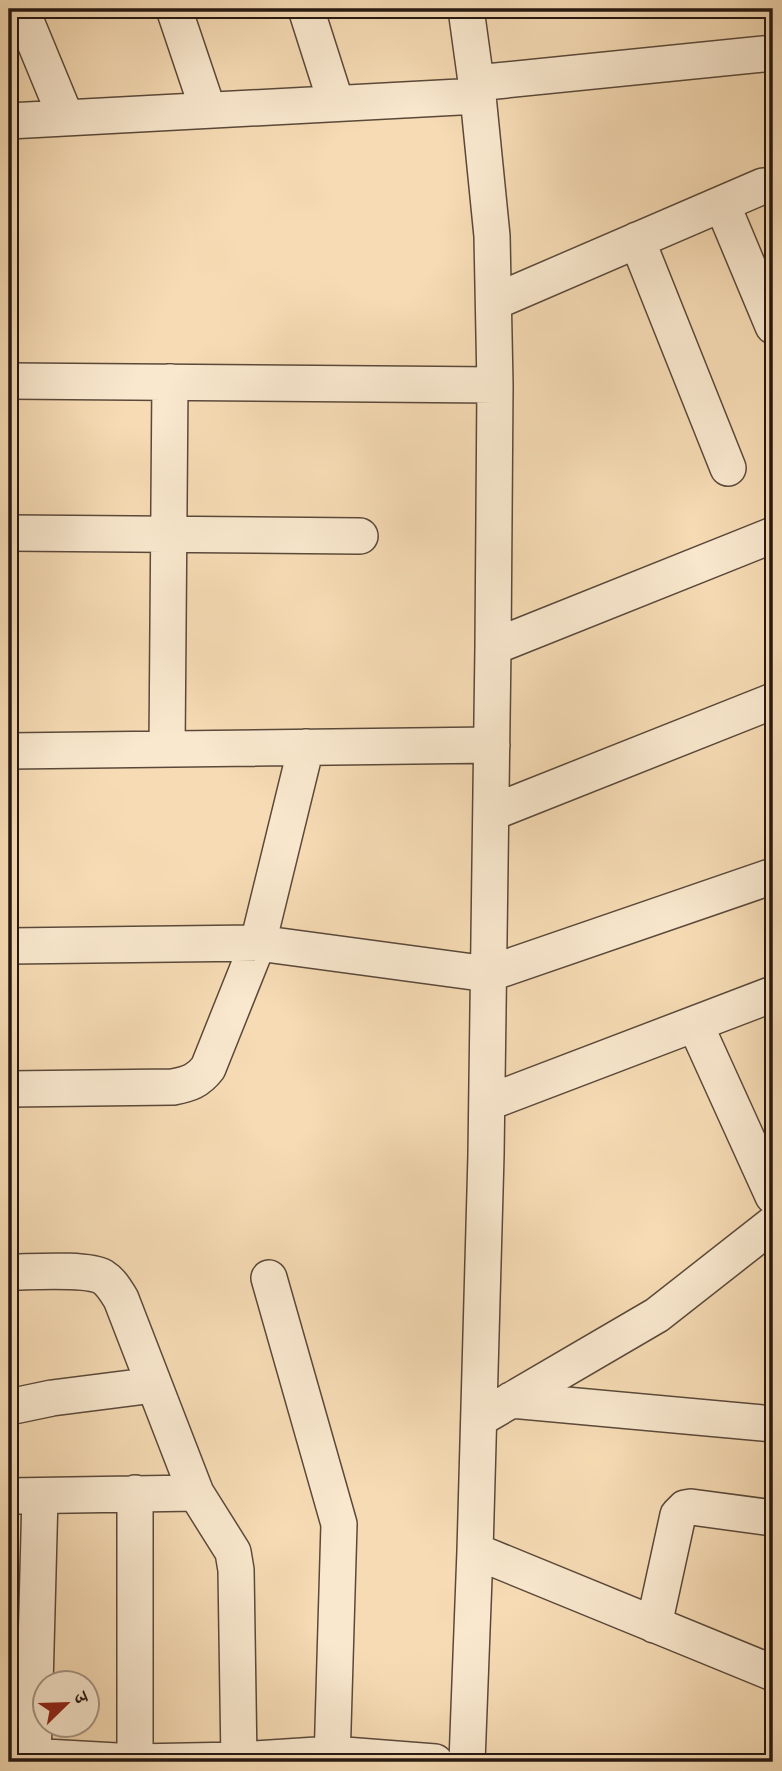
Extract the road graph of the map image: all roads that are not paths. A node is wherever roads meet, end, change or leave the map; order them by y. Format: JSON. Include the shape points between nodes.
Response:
{"nodes":[{"id":1,"x":21,"y":9,"type":"edge"},
{"id":2,"x":174,"y":9,"type":"edge"},
{"id":3,"x":306,"y":9,"type":"edge"},
{"id":4,"x":466,"y":9,"type":"edge"},
{"id":5,"x":773,"y":53,"type":"edge"},
{"id":6,"x":477,"y":89,"type":"junction"},
{"id":7,"x":336,"y":103,"type":"junction"},
{"id":8,"x":208,"y":110,"type":"junction"},
{"id":9,"x":66,"y":118,"type":"junction"},
{"id":10,"x":9,"y":121,"type":"edge"},
{"id":11,"x":763,"y":186,"type":"dead end"},
{"id":12,"x":722,"y":204,"type":"junction"},
{"id":13,"x":637,"y":240,"type":"junction"},
{"id":14,"x":495,"y":302,"type":"junction"},
{"id":15,"x":773,"y":326,"type":"edge"},
{"id":16,"x":9,"y":381,"type":"edge"},
{"id":17,"x":170,"y":382,"type":"junction"},
{"id":18,"x":495,"y":385,"type":"junction"},
{"id":19,"x":728,"y":468,"type":"dead end"},
{"id":20,"x":9,"y":533,"type":"edge"},
{"id":21,"x":169,"y":534,"type":"junction"},
{"id":22,"x":773,"y":535,"type":"edge"},
{"id":23,"x":360,"y":536,"type":"dead end"},
{"id":24,"x":494,"y":647,"type":"junction"},
{"id":25,"x":773,"y":701,"type":"edge"},
{"id":26,"x":492,"y":745,"type":"junction"},
{"id":27,"x":306,"y":747,"type":"junction"},
{"id":28,"x":167,"y":749,"type":"junction"},
{"id":29,"x":9,"y":751,"type":"edge"},
{"id":30,"x":491,"y":813,"type":"junction"},
{"id":31,"x":773,"y":876,"type":"edge"},
{"id":32,"x":258,"y":943,"type":"junction"},
{"id":33,"x":9,"y":946,"type":"edge"},
{"id":34,"x":488,"y":974,"type":"junction"},
{"id":35,"x":773,"y":994,"type":"edge"},
{"id":36,"x":695,"y":1024,"type":"junction"},
{"id":37,"x":9,"y":1088,"type":"edge"},
{"id":38,"x":487,"y":1103,"type":"junction"},
{"id":39,"x":773,"y":1196,"type":"edge"},
{"id":40,"x":773,"y":1224,"type":"edge"},
{"id":41,"x":9,"y":1272,"type":"edge"},
{"id":42,"x":270,"y":1278,"type":"dead end"},
{"id":43,"x":154,"y":1385,"type":"junction"},
{"id":44,"x":512,"y":1400,"type":"junction"},
{"id":45,"x":9,"y":1407,"type":"edge"},
{"id":46,"x":479,"y":1419,"type":"junction"},
{"id":47,"x":773,"y":1424,"type":"edge"},
{"id":48,"x":135,"y":1493,"type":"junction"},
{"id":49,"x":195,"y":1493,"type":"junction"},
{"id":50,"x":24,"y":1496,"type":"edge"},
{"id":51,"x":773,"y":1518,"type":"edge"},
{"id":52,"x":475,"y":1551,"type":"junction"},
{"id":53,"x":654,"y":1625,"type":"junction"},
{"id":54,"x":773,"y":1673,"type":"edge"},
{"id":55,"x":25,"y":1758,"type":"edge"},
{"id":56,"x":332,"y":1758,"type":"edge"},
{"id":57,"x":239,"y":1761,"type":"edge"},
{"id":58,"x":135,"y":1762,"type":"edge"},
{"id":59,"x":435,"y":1762,"type":"edge"},
{"id":60,"x":467,"y":1762,"type":"edge"}],
"edges":[{"from":1,"to":9,"type":"street"},
{"from":2,"to":8,"type":"street"},
{"from":3,"to":7,"type":"street"},
{"from":4,"to":6,"type":"street"},
{"from":5,"to":6,"type":"street"},
{"from":6,"to":7,"type":"street"},
{"from":6,"to":14,"type":"street"},
{"from":7,"to":8,"type":"street"},
{"from":8,"to":9,"type":"street"},
{"from":9,"to":10,"type":"street"},
{"from":11,"to":12,"type":"street"},
{"from":12,"to":13,"type":"street"},
{"from":12,"to":15,"type":"street"},
{"from":13,"to":14,"type":"street"},
{"from":13,"to":19,"type":"street"},
{"from":14,"to":18,"type":"street"},
{"from":16,"to":17,"type":"street"},
{"from":17,"to":18,"type":"street"},
{"from":17,"to":21,"type":"street"},
{"from":18,"to":24,"type":"street"},
{"from":20,"to":21,"type":"street"},
{"from":21,"to":23,"type":"street"},
{"from":21,"to":28,"type":"street"},
{"from":22,"to":24,"type":"street"},
{"from":24,"to":26,"type":"street"},
{"from":25,"to":30,"type":"street"},
{"from":26,"to":27,"type":"street"},
{"from":26,"to":30,"type":"street"},
{"from":27,"to":28,"type":"street"},
{"from":27,"to":32,"type":"street"},
{"from":28,"to":29,"type":"street"},
{"from":30,"to":34,"type":"street"},
{"from":31,"to":34,"type":"street"},
{"from":32,"to":33,"type":"street"},
{"from":32,"to":34,"type":"street"},
{"from":32,"to":37,"type":"street","via":[[200,1078],[173,1087]]},
{"from":34,"to":38,"type":"street"},
{"from":35,"to":36,"type":"street"},
{"from":36,"to":38,"type":"street"},
{"from":36,"to":39,"type":"street"},
{"from":38,"to":46,"type":"street"},
{"from":40,"to":44,"type":"street","via":[[657,1315]]},
{"from":41,"to":43,"type":"street","via":[[103,1276],[121,1299]]},
{"from":42,"to":56,"type":"street","via":[[339,1524]]},
{"from":43,"to":45,"type":"street"},
{"from":43,"to":49,"type":"street"},
{"from":44,"to":46,"type":"street"},
{"from":44,"to":47,"type":"street"},
{"from":46,"to":52,"type":"street"},
{"from":48,"to":49,"type":"street"},
{"from":48,"to":50,"type":"street"},
{"from":48,"to":58,"type":"street"},
{"from":49,"to":57,"type":"street","via":[[233,1552],[236,1570]]},
{"from":50,"to":55,"type":"street"},
{"from":51,"to":53,"type":"street","via":[[691,1507],[682,1511]]},
{"from":52,"to":53,"type":"street"},
{"from":52,"to":60,"type":"street"},
{"from":53,"to":54,"type":"street"},
{"from":55,"to":58,"type":"street"},
{"from":56,"to":57,"type":"street"},
{"from":56,"to":59,"type":"street"},
{"from":57,"to":58,"type":"street"}]}
